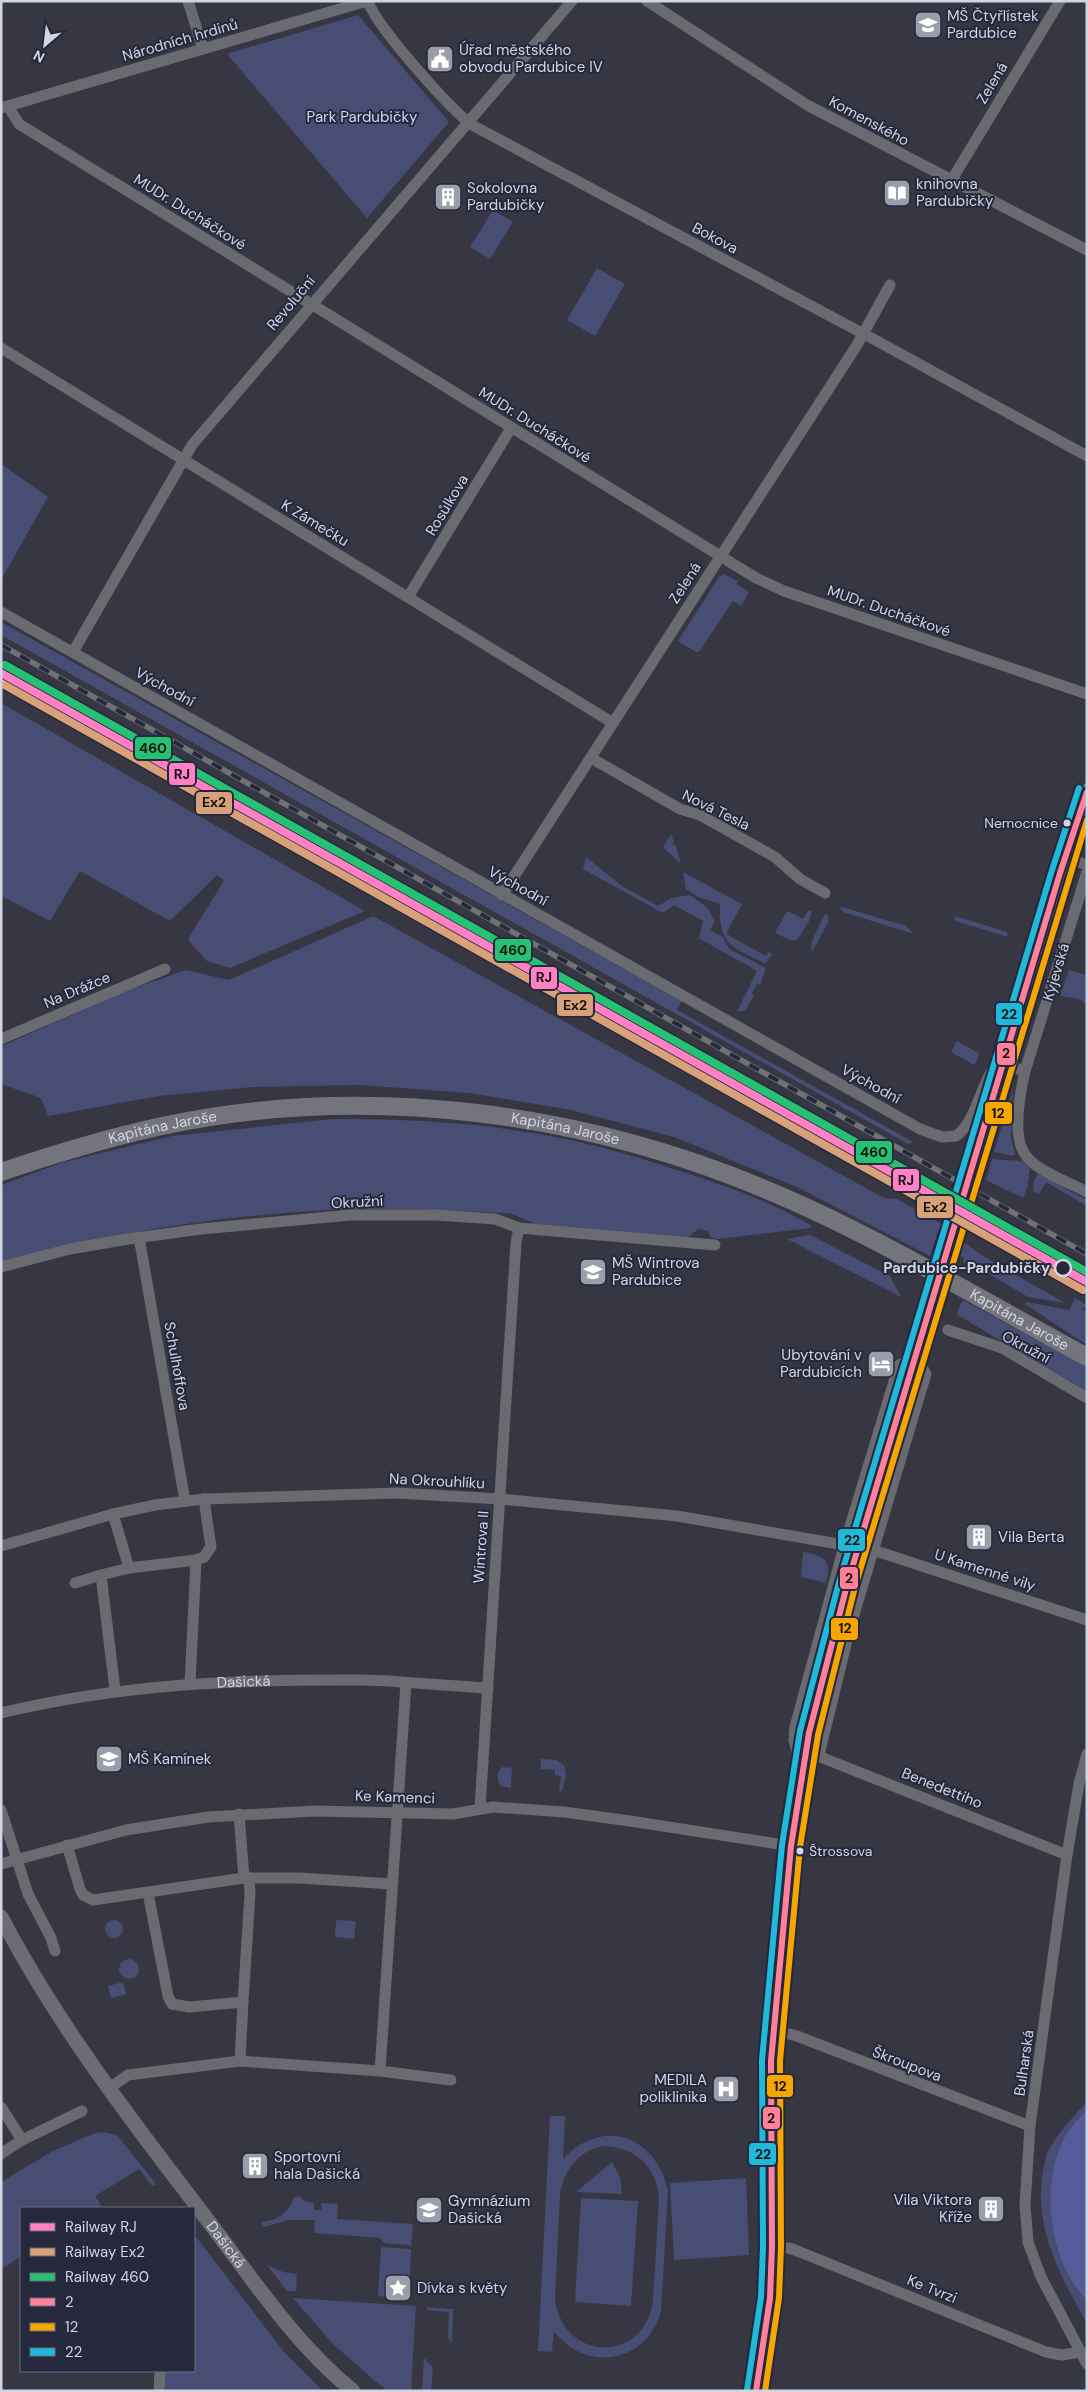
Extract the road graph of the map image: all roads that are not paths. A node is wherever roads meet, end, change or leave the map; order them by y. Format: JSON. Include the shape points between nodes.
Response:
{"nodes":[{"id":1,"x":188,"y":1,"type":"edge"},
{"id":2,"x":367,"y":1,"type":"edge"},
{"id":3,"x":572,"y":1,"type":"edge"},
{"id":4,"x":648,"y":1,"type":"edge"},
{"id":5,"x":1060,"y":1,"type":"edge"},
{"id":6,"x":203,"y":49,"type":"junction"},
{"id":7,"x":5,"y":107,"type":"edge"},
{"id":8,"x":467,"y":122,"type":"junction"},
{"id":9,"x":951,"y":181,"type":"junction"},
{"id":10,"x":1087,"y":250,"type":"edge"},
{"id":11,"x":890,"y":285,"type":"dead end"},
{"id":12,"x":310,"y":304,"type":"junction"},
{"id":13,"x":863,"y":334,"type":"junction"},
{"id":14,"x":1,"y":348,"type":"edge"},
{"id":15,"x":511,"y":428,"type":"junction"},
{"id":16,"x":1087,"y":456,"type":"edge"},
{"id":17,"x":182,"y":459,"type":"junction"},
{"id":18,"x":720,"y":557,"type":"junction"},
{"id":19,"x":408,"y":597,"type":"junction"},
{"id":20,"x":1,"y":612,"type":"edge"},
{"id":21,"x":73,"y":652,"type":"junction"},
{"id":22,"x":1087,"y":694,"type":"edge"},
{"id":23,"x":613,"y":723,"type":"junction"},
{"id":24,"x":591,"y":758,"type":"junction"},
{"id":25,"x":1087,"y":791,"type":"edge"},
{"id":26,"x":1082,"y":821,"type":"edge"},
{"id":27,"x":1065,"y":857,"type":"junction"},
{"id":28,"x":1087,"y":864,"type":"edge"},
{"id":29,"x":1087,"y":872,"type":"edge"},
{"id":30,"x":825,"y":893,"type":"dead end"},
{"id":31,"x":502,"y":895,"type":"junction"},
{"id":32,"x":165,"y":969,"type":"dead end"},
{"id":33,"x":1,"y":1040,"type":"edge"},
{"id":34,"x":1025,"y":1071,"type":"junction"},
{"id":35,"x":1,"y":1172,"type":"edge"},
{"id":36,"x":1087,"y":1192,"type":"edge"},
{"id":37,"x":519,"y":1228,"type":"junction"},
{"id":38,"x":139,"y":1237,"type":"junction"},
{"id":39,"x":716,"y":1245,"type":"dead end"},
{"id":40,"x":1,"y":1267,"type":"edge"},
{"id":41,"x":948,"y":1330,"type":"dead end"},
{"id":42,"x":1087,"y":1357,"type":"edge"},
{"id":43,"x":1087,"y":1398,"type":"edge"},
{"id":44,"x":204,"y":1499,"type":"junction"},
{"id":45,"x":500,"y":1499,"type":"junction"},
{"id":46,"x":185,"y":1501,"type":"junction"},
{"id":47,"x":113,"y":1514,"type":"junction"},
{"id":48,"x":844,"y":1543,"type":"junction"},
{"id":49,"x":1,"y":1546,"type":"edge"},
{"id":50,"x":873,"y":1550,"type":"junction"},
{"id":51,"x":196,"y":1560,"type":"junction"},
{"id":52,"x":128,"y":1568,"type":"junction"},
{"id":53,"x":102,"y":1576,"type":"junction"},
{"id":54,"x":76,"y":1582,"type":"dead end"},
{"id":55,"x":1087,"y":1620,"type":"edge"},
{"id":56,"x":406,"y":1683,"type":"junction"},
{"id":57,"x":190,"y":1684,"type":"junction"},
{"id":58,"x":488,"y":1688,"type":"junction"},
{"id":59,"x":115,"y":1690,"type":"junction"},
{"id":60,"x":1,"y":1712,"type":"edge"},
{"id":61,"x":812,"y":1753,"type":"junction"},
{"id":62,"x":1087,"y":1754,"type":"edge"},
{"id":63,"x":801,"y":1768,"type":"junction"},
{"id":64,"x":480,"y":1808,"type":"junction"},
{"id":65,"x":1,"y":1810,"type":"edge"},
{"id":66,"x":396,"y":1812,"type":"junction"},
{"id":67,"x":239,"y":1814,"type":"junction"},
{"id":68,"x":67,"y":1845,"type":"junction"},
{"id":69,"x":790,"y":1846,"type":"junction"},
{"id":70,"x":1066,"y":1855,"type":"junction"},
{"id":71,"x":17,"y":1859,"type":"junction"},
{"id":72,"x":1,"y":1864,"type":"edge"},
{"id":73,"x":247,"y":1878,"type":"junction"},
{"id":74,"x":392,"y":1884,"type":"junction"},
{"id":75,"x":148,"y":1893,"type":"junction"},
{"id":76,"x":1,"y":1917,"type":"edge"},
{"id":77,"x":55,"y":1950,"type":"dead end"},
{"id":78,"x":243,"y":2002,"type":"junction"},
{"id":79,"x":773,"y":2030,"type":"junction"},
{"id":80,"x":240,"y":2061,"type":"junction"},
{"id":81,"x":380,"y":2071,"type":"junction"},
{"id":82,"x":450,"y":2080,"type":"dead end"},
{"id":83,"x":108,"y":2089,"type":"junction"},
{"id":84,"x":1,"y":2107,"type":"edge"},
{"id":85,"x":82,"y":2111,"type":"dead end"},
{"id":86,"x":1030,"y":2126,"type":"junction"},
{"id":87,"x":22,"y":2140,"type":"junction"},
{"id":88,"x":1,"y":2154,"type":"edge"},
{"id":89,"x":772,"y":2248,"type":"junction"},
{"id":90,"x":1080,"y":2352,"type":"junction"},
{"id":91,"x":1087,"y":2364,"type":"edge"},
{"id":92,"x":160,"y":2372,"type":"edge"},
{"id":93,"x":159,"y":2391,"type":"edge"},
{"id":94,"x":353,"y":2391,"type":"edge"},
{"id":95,"x":756,"y":2391,"type":"edge"}],
"edges":[{"from":1,"to":6,"type":"street"},
{"from":2,"to":6,"type":"street","name":"Národních hrdinů"},
{"from":2,"to":8,"type":"street","name":"Bokova","via":[[376,17],[423,74]]},
{"from":3,"to":8,"type":"street","name":"Revoluční"},
{"from":4,"to":9,"type":"street","name":"Komenského","via":[[807,106]]},
{"from":5,"to":9,"type":"street","name":"Zelená"},
{"from":6,"to":7,"type":"street","name":"Národních hrdinů"},
{"from":7,"to":12,"type":"street","name":"MUDr. Ducháčkové","via":[[19,124]]},
{"from":8,"to":12,"type":"street","name":"Revoluční"},
{"from":8,"to":13,"type":"street","name":"Bokova"},
{"from":9,"to":10,"type":"street","name":"Komenského"},
{"from":11,"to":13,"type":"street","name":"Zelená"},
{"from":12,"to":15,"type":"street","name":"MUDr. Ducháčkové"},
{"from":12,"to":17,"type":"street","name":"Revoluční","via":[[196,438]]},
{"from":13,"to":16,"type":"street","name":"Bokova"},
{"from":13,"to":18,"type":"street","name":"Zelená"},
{"from":14,"to":17,"type":"street","name":"K Zámečku"},
{"from":15,"to":18,"type":"street","name":"MUDr. Ducháčkové"},
{"from":15,"to":19,"type":"street","name":"Rosůlkova"},
{"from":17,"to":19,"type":"street","name":"K Zámečku"},
{"from":17,"to":21,"type":"street","name":"Revoluční"},
{"from":18,"to":22,"type":"street","name":"MUDr. Ducháčkové","via":[[784,591]]},
{"from":18,"to":23,"type":"street","name":"Zelená"},
{"from":19,"to":23,"type":"street","name":"K Zámečku"},
{"from":20,"to":21,"type":"street","name":"Východní"},
{"from":21,"to":31,"type":"street","name":"Východní"},
{"from":23,"to":24,"type":"street","name":"Zelená"},
{"from":24,"to":30,"type":"street","name":"Nová Tesla","via":[[680,809],[700,815],[775,857],[800,879]]},
{"from":24,"to":31,"type":"street","name":"Zelená"},
{"from":25,"to":26,"type":"street","name":"Kyjevská"},
{"from":26,"to":27,"type":"street","name":"Kyjevská"},
{"from":27,"to":28,"type":"street"},
{"from":27,"to":61,"type":"street","name":"Kyjevská","bridge":true,"via":[[847,1585],[809,1733]]},
{"from":29,"to":34,"type":"street","name":"Kyjevská"},
{"from":31,"to":34,"type":"street","name":"Východní","via":[[936,1136],[952,1138],[960,1133],[993,1069]]},
{"from":32,"to":33,"type":"street","name":"Na Drážce"},
{"from":34,"to":36,"type":"street","name":"Kyjevská","via":[[1020,1096],[1020,1145],[1027,1158],[1038,1166]]},
{"from":35,"to":42,"type":"main road","name":"Kapitána Jaroše","via":[[124,1135],[262,1112],[390,1107],[467,1112],[538,1122],[673,1155],[774,1193],[858,1233]]},
{"from":37,"to":38,"type":"street","name":"Okružní","via":[[495,1219],[351,1215]]},
{"from":37,"to":39,"type":"street","name":"Okružní"},
{"from":37,"to":45,"type":"street","name":"Wintrova II"},
{"from":38,"to":40,"type":"street","name":"Okružní","via":[[70,1249]]},
{"from":38,"to":46,"type":"street","name":"Schulhoffova"},
{"from":41,"to":43,"type":"street","name":"Okružní","via":[[1002,1348]]},
{"from":44,"to":45,"type":"street","name":"Na Okrouhlíku","via":[[344,1493]]},
{"from":44,"to":46,"type":"street","name":"Na Okrouhlíku"},
{"from":44,"to":51,"type":"street","via":[[211,1547],[204,1557]]},
{"from":45,"to":48,"type":"street","name":"Na Okrouhlíku","via":[[677,1516]]},
{"from":45,"to":58,"type":"street","name":"Wintrova II"},
{"from":46,"to":47,"type":"street","name":"Na Okrouhlíku"},
{"from":47,"to":49,"type":"street","name":"Na Okrouhlíku"},
{"from":47,"to":52,"type":"street"},
{"from":48,"to":50,"type":"street","name":"Na Okrouhlíku"},
{"from":48,"to":50,"type":"street","via":[[899,1365],[908,1360],[920,1364],[926,1374]]},
{"from":48,"to":63,"type":"street","via":[[795,1727],[794,1740]]},
{"from":50,"to":55,"type":"street","name":"U Kamenné vily"},
{"from":50,"to":61,"type":"street"},
{"from":51,"to":52,"type":"street"},
{"from":51,"to":57,"type":"street"},
{"from":52,"to":53,"type":"street"},
{"from":53,"to":54,"type":"street"},
{"from":53,"to":59,"type":"street"},
{"from":56,"to":57,"type":"street","name":"Dašická","via":[[325,1680]]},
{"from":56,"to":58,"type":"street","name":"Dašická"},
{"from":56,"to":66,"type":"street"},
{"from":57,"to":59,"type":"street","name":"Dašická"},
{"from":58,"to":64,"type":"street","name":"Wintrova II"},
{"from":59,"to":60,"type":"street","name":"Dašická"},
{"from":61,"to":63,"type":"street"},
{"from":61,"to":70,"type":"street","name":"Benedettiho"},
{"from":62,"to":70,"type":"street","name":"Bulharská"},
{"from":63,"to":69,"type":"street"},
{"from":64,"to":66,"type":"street","name":"Ke Kamenci","via":[[453,1814]]},
{"from":64,"to":69,"type":"street","name":"Ke Kamenci","via":[[512,1807],[564,1812]]},
{"from":65,"to":71,"type":"street"},
{"from":66,"to":67,"type":"street","name":"Ke Kamenci"},
{"from":66,"to":74,"type":"street"},
{"from":67,"to":68,"type":"street","name":"Ke Kamenci","via":[[126,1830]]},
{"from":67,"to":73,"type":"street"},
{"from":68,"to":71,"type":"street","name":"Ke Kamenci"},
{"from":68,"to":75,"type":"street","via":[[80,1889],[88,1899]]},
{"from":69,"to":79,"type":"street"},
{"from":70,"to":86,"type":"street","name":"Bulharská"},
{"from":71,"to":72,"type":"street","name":"Ke Kamenci"},
{"from":71,"to":77,"type":"street","via":[[28,1894]]},
{"from":73,"to":74,"type":"street"},
{"from":73,"to":75,"type":"street"},
{"from":73,"to":78,"type":"street","via":[[250,1894]]},
{"from":74,"to":81,"type":"street"},
{"from":75,"to":78,"type":"street","via":[[172,2004],[189,2007]]},
{"from":76,"to":83,"type":"street","name":"Dašická","via":[[48,1999]]},
{"from":78,"to":80,"type":"street"},
{"from":79,"to":86,"type":"street","name":"Škroupova","via":[[797,2036]]},
{"from":79,"to":89,"type":"street","via":[[770,2135]]},
{"from":80,"to":81,"type":"street"},
{"from":80,"to":83,"type":"street","via":[[128,2075]]},
{"from":81,"to":82,"type":"street"},
{"from":83,"to":94,"type":"street","name":"Dašická","via":[[286,2323]]},
{"from":84,"to":87,"type":"street"},
{"from":85,"to":87,"type":"street"},
{"from":86,"to":90,"type":"street","name":"Bulharská","via":[[1024,2205],[1028,2242],[1041,2277]]},
{"from":87,"to":88,"type":"street"},
{"from":89,"to":90,"type":"street","name":"Ke Tvrzi","via":[[800,2252],[1046,2352],[1062,2355]]},
{"from":89,"to":95,"type":"street","via":[[770,2298]]},
{"from":90,"to":91,"type":"street","name":"Bulharská"},
{"from":92,"to":93,"type":"street"}]}
